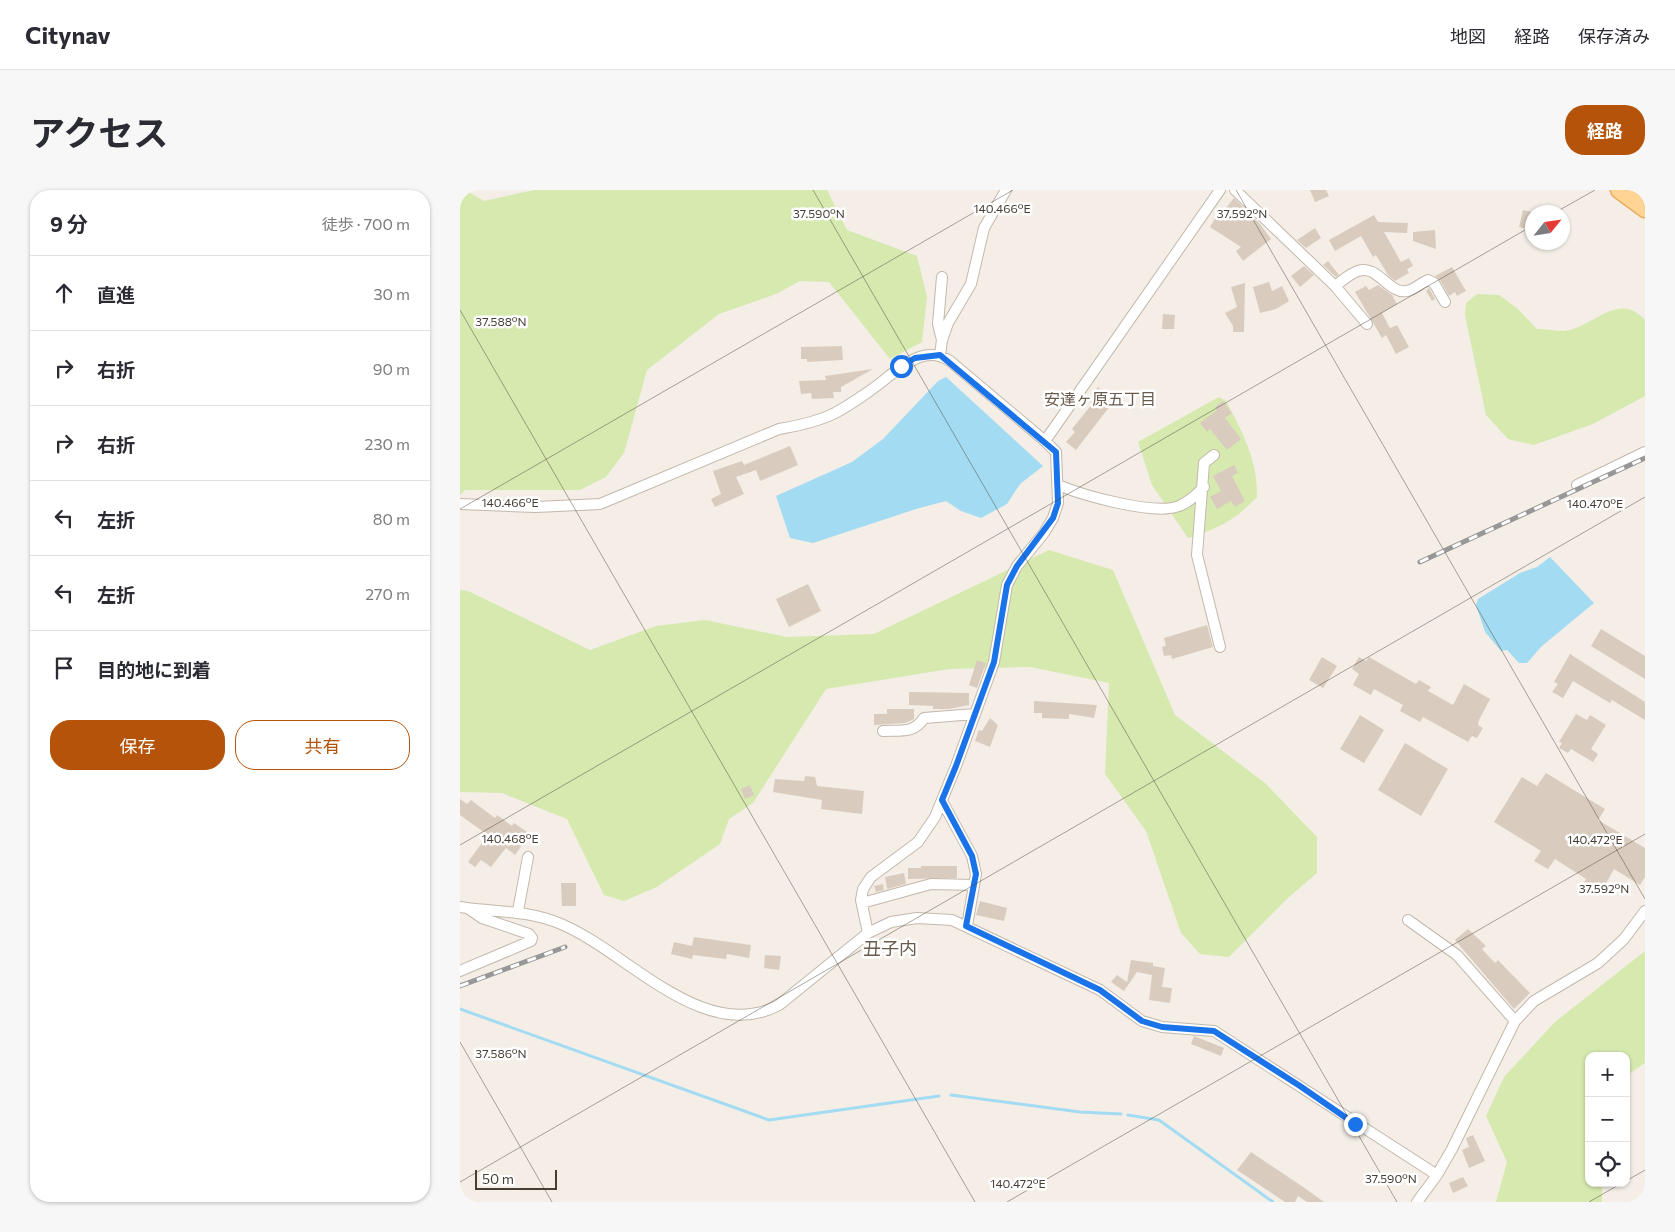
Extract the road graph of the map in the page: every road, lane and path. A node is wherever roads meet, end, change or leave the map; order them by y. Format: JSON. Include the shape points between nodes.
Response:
{"nodes":[{"id":1,"x":1006,"y":190,"type":"edge"},
{"id":2,"x":1220,"y":190,"type":"edge"},
{"id":3,"x":1235,"y":190,"type":"edge"},
{"id":4,"x":1619,"y":190,"type":"edge"},
{"id":5,"x":1645,"y":209,"type":"edge"},
{"id":6,"x":942,"y":278,"type":"dead end"},
{"id":7,"x":1335,"y":286,"type":"junction"},
{"id":8,"x":1445,"y":302,"type":"dead end"},
{"id":9,"x":1367,"y":324,"type":"dead end"},
{"id":10,"x":942,"y":340,"type":"junction"},
{"id":11,"x":940,"y":355,"type":"junction"},
{"id":12,"x":1045,"y":441,"type":"junction"},
{"id":13,"x":1645,"y":452,"type":"edge"},
{"id":14,"x":1214,"y":455,"type":"dead end"},
{"id":15,"x":1058,"y":485,"type":"junction"},
{"id":16,"x":1577,"y":485,"type":"dead end"},
{"id":17,"x":1204,"y":487,"type":"junction"},
{"id":18,"x":460,"y":504,"type":"edge"},
{"id":19,"x":1220,"y":647,"type":"dead end"},
{"id":20,"x":975,"y":714,"type":"junction"},
{"id":21,"x":883,"y":731,"type":"dead end"},
{"id":22,"x":942,"y":800,"type":"junction"},
{"id":23,"x":528,"y":857,"type":"dead end"},
{"id":24,"x":974,"y":885,"type":"junction"},
{"id":25,"x":862,"y":903,"type":"junction"},
{"id":26,"x":464,"y":907,"type":"edge"},
{"id":27,"x":1645,"y":911,"type":"edge"},
{"id":28,"x":518,"y":912,"type":"junction"},
{"id":29,"x":1408,"y":920,"type":"dead end"},
{"id":30,"x":966,"y":926,"type":"junction"},
{"id":31,"x":868,"y":933,"type":"junction"},
{"id":32,"x":460,"y":971,"type":"edge"},
{"id":33,"x":1515,"y":1021,"type":"junction"},
{"id":34,"x":1437,"y":1175,"type":"junction"},
{"id":35,"x":1417,"y":1202,"type":"edge"}],
"edges":[{"from":1,"to":10,"type":"street","via":[[984,228],[971,284]]},
{"from":2,"to":12,"type":"street"},
{"from":3,"to":7,"type":"street"},
{"from":4,"to":5,"type":"main road"},
{"from":6,"to":10,"type":"street","via":[[938,324]]},
{"from":7,"to":8,"type":"street","via":[[1364,270],[1372,272],[1398,291],[1407,291],[1428,280],[1434,283]]},
{"from":7,"to":9,"type":"street"},
{"from":10,"to":11,"type":"street"},
{"from":11,"to":12,"type":"street"},
{"from":11,"to":18,"type":"street","via":[[915,358],[834,413],[779,429],[600,504],[536,508]]},
{"from":12,"to":15,"type":"street","via":[[1056,452]]},
{"from":13,"to":16,"type":"street"},
{"from":14,"to":17,"type":"street","via":[[1204,463]]},
{"from":15,"to":17,"type":"street","via":[[1093,497],[1160,509],[1178,507]]},
{"from":15,"to":20,"type":"street","via":[[1058,503],[1053,518],[1017,566],[1007,585],[994,662]]},
{"from":17,"to":19,"type":"street","via":[[1197,555]]},
{"from":20,"to":21,"type":"street","via":[[924,718],[913,730]]},
{"from":20,"to":22,"type":"street"},
{"from":22,"to":24,"type":"street","via":[[972,856],[976,874]]},
{"from":22,"to":25,"type":"street","via":[[918,842],[870,877],[863,889]]},
{"from":23,"to":28,"type":"street"},
{"from":24,"to":25,"type":"street","via":[[931,884]]},
{"from":24,"to":30,"type":"street"},
{"from":25,"to":31,"type":"street"},
{"from":26,"to":28,"type":"street"},
{"from":26,"to":32,"type":"street","via":[[482,918],[529,934],[532,938]]},
{"from":27,"to":33,"type":"street","via":[[1624,939],[1598,963],[1534,1001]]},
{"from":28,"to":31,"type":"street","via":[[560,924],[585,936],[697,1007],[721,1014],[747,1016],[767,1012],[780,1005]]},
{"from":29,"to":33,"type":"street","via":[[1457,955]]},
{"from":30,"to":31,"type":"street","via":[[952,920],[918,918],[891,922]]},
{"from":30,"to":34,"type":"street","via":[[1100,990],[1142,1021],[1162,1027],[1214,1031]]},
{"from":33,"to":34,"type":"street"},
{"from":34,"to":35,"type":"street"}]}
